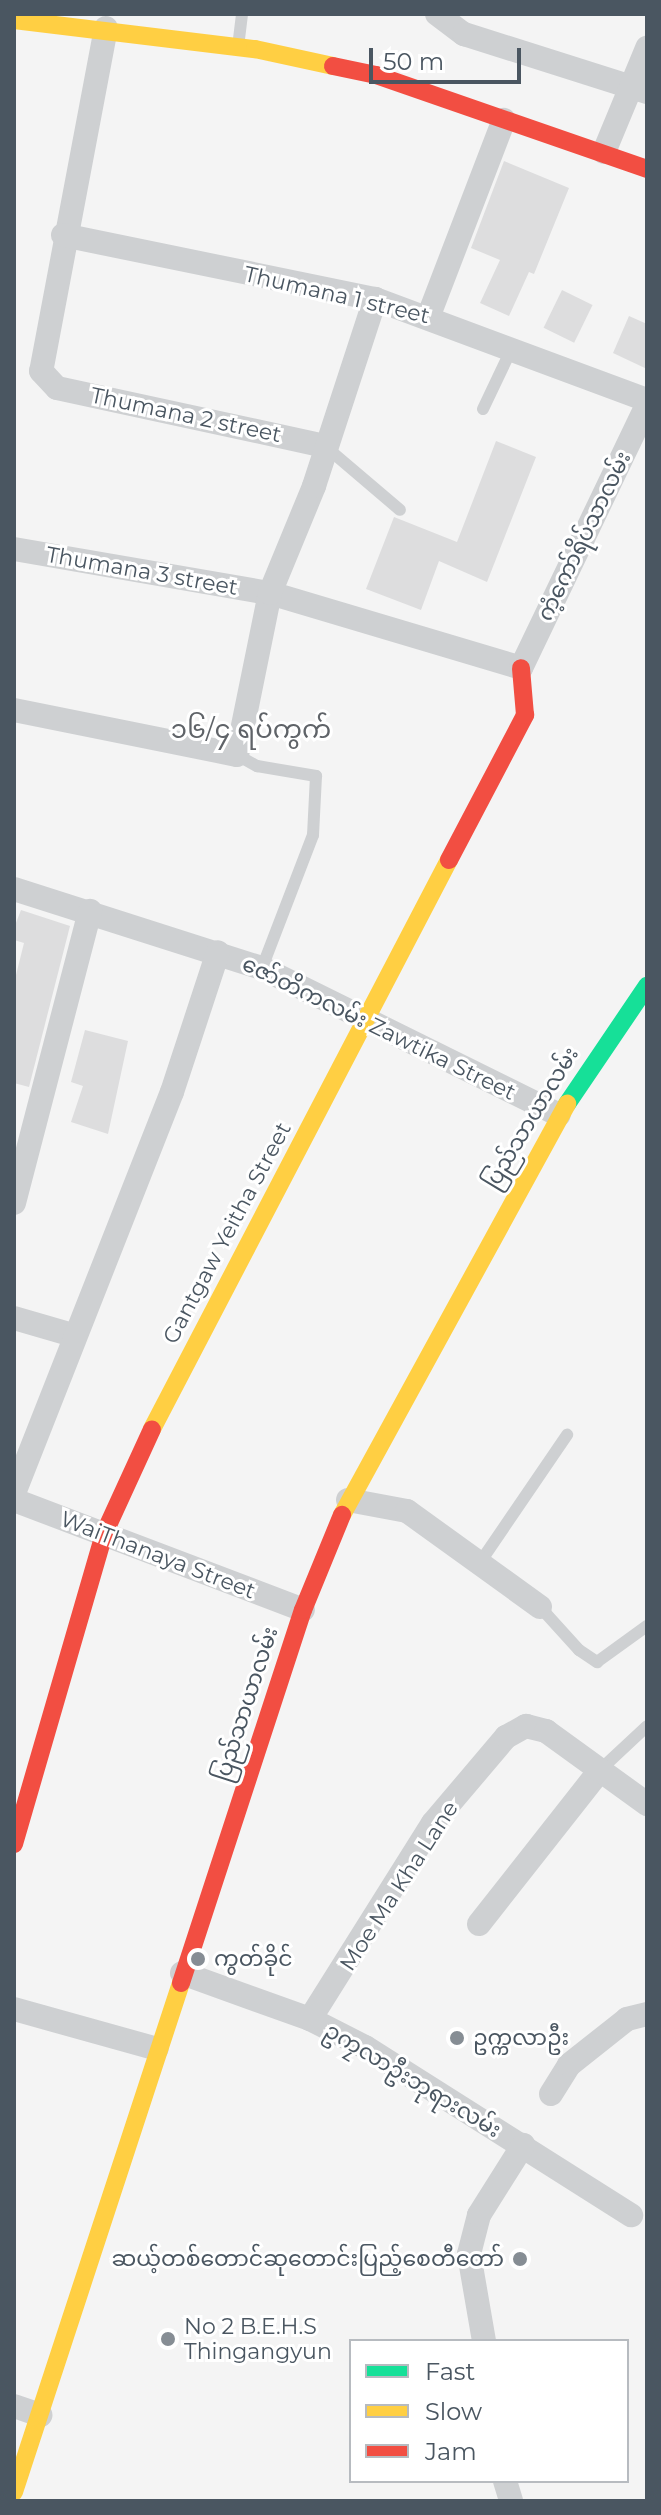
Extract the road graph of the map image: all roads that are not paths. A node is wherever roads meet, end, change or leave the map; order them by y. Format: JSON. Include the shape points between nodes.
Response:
{"nodes":[{"id":1,"x":242,"y":14,"type":"edge"},
{"id":2,"x":437,"y":14,"type":"edge"},
{"id":3,"x":42,"y":19,"type":"edge"},
{"id":4,"x":14,"y":20,"type":"edge"},
{"id":5,"x":469,"y":24,"type":"edge"},
{"id":6,"x":106,"y":28,"type":"junction"},
{"id":7,"x":238,"y":47,"type":"junction"},
{"id":8,"x":647,"y":48,"type":"edge"},
{"id":9,"x":639,"y":89,"type":"edge"},
{"id":10,"x":504,"y":120,"type":"junction"},
{"id":11,"x":604,"y":152,"type":"junction"},
{"id":12,"x":647,"y":169,"type":"edge"},
{"id":13,"x":63,"y":235,"type":"junction"},
{"id":14,"x":375,"y":299,"type":"junction"},
{"id":15,"x":429,"y":315,"type":"junction"},
{"id":16,"x":512,"y":348,"type":"junction"},
{"id":17,"x":647,"y":403,"type":"edge"},
{"id":18,"x":483,"y":409,"type":"dead end"},
{"id":19,"x":325,"y":446,"type":"junction"},
{"id":20,"x":400,"y":510,"type":"dead end"},
{"id":21,"x":14,"y":549,"type":"edge"},
{"id":22,"x":270,"y":593,"type":"junction"},
{"id":23,"x":521,"y":668,"type":"junction"},
{"id":24,"x":14,"y":710,"type":"edge"},
{"id":25,"x":237,"y":755,"type":"junction"},
{"id":26,"x":14,"y":889,"type":"edge"},
{"id":27,"x":90,"y":911,"type":"junction"},
{"id":28,"x":218,"y":952,"type":"junction"},
{"id":29,"x":262,"y":968,"type":"junction"},
{"id":30,"x":647,"y":986,"type":"edge"},
{"id":31,"x":370,"y":1018,"type":"junction"},
{"id":32,"x":559,"y":1115,"type":"junction"},
{"id":33,"x":14,"y":1203,"type":"edge"},
{"id":34,"x":14,"y":1318,"type":"edge"},
{"id":35,"x":73,"y":1335,"type":"junction"},
{"id":36,"x":567,"y":1435,"type":"dead end"},
{"id":37,"x":14,"y":1493,"type":"edge"},
{"id":38,"x":14,"y":1500,"type":"edge"},
{"id":39,"x":348,"y":1500,"type":"junction"},
{"id":40,"x":104,"y":1534,"type":"junction"},
{"id":41,"x":481,"y":1561,"type":"junction"},
{"id":42,"x":540,"y":1607,"type":"joint"},
{"id":43,"x":303,"y":1610,"type":"junction"},
{"id":44,"x":647,"y":1626,"type":"edge"},
{"id":45,"x":647,"y":1726,"type":"edge"},
{"id":46,"x":600,"y":1770,"type":"junction"},
{"id":47,"x":647,"y":1804,"type":"edge"},
{"id":48,"x":14,"y":1844,"type":"edge"},
{"id":49,"x":479,"y":1924,"type":"dead end"},
{"id":50,"x":182,"y":1973,"type":"junction"},
{"id":51,"x":14,"y":2009,"type":"edge"},
{"id":52,"x":647,"y":2014,"type":"edge"},
{"id":53,"x":310,"y":2019,"type":"junction"},
{"id":54,"x":157,"y":2049,"type":"junction"},
{"id":55,"x":551,"y":2094,"type":"dead end"},
{"id":56,"x":523,"y":2145,"type":"junction"},
{"id":57,"x":631,"y":2215,"type":"dead end"},
{"id":58,"x":484,"y":2339,"type":"edge"},
{"id":59,"x":14,"y":2406,"type":"edge"},
{"id":60,"x":40,"y":2415,"type":"junction"},
{"id":61,"x":14,"y":2492,"type":"edge"}],
"edges":[{"from":1,"to":7,"type":"lane"},
{"from":2,"to":5,"type":"street"},
{"from":3,"to":4,"type":"street"},
{"from":3,"to":6,"type":"street"},
{"from":5,"to":9,"type":"street"},
{"from":6,"to":7,"type":"street"},
{"from":6,"to":13,"type":"street"},
{"from":7,"to":10,"type":"street","via":[[376,75]]},
{"from":8,"to":9,"type":"street"},
{"from":9,"to":11,"type":"street"},
{"from":10,"to":11,"type":"street"},
{"from":10,"to":15,"type":"street"},
{"from":11,"to":12,"type":"street"},
{"from":13,"to":14,"type":"street","name":"Thumana 1 street"},
{"from":13,"to":19,"type":"street","name":"Thumana 2 street","via":[[41,371],[48,381],[57,388]]},
{"from":14,"to":15,"type":"street","name":"Thumana 1 street"},
{"from":14,"to":19,"type":"street"},
{"from":15,"to":16,"type":"street","name":"Thumana 1 street"},
{"from":16,"to":17,"type":"street","name":"Thumana 1 street"},
{"from":16,"to":18,"type":"lane"},
{"from":17,"to":23,"type":"street","name":"ကံ့ကော်ရိပ်သာလမ်း"},
{"from":19,"to":20,"type":"lane"},
{"from":19,"to":22,"type":"street"},
{"from":21,"to":22,"type":"street","name":"Thumana 3 street"},
{"from":22,"to":23,"type":"street","name":"Thumana 3 street"},
{"from":22,"to":25,"type":"street"},
{"from":23,"to":31,"type":"street","name":"Gantgaw Yeitha Street","via":[[525,715]]},
{"from":24,"to":25,"type":"street"},
{"from":25,"to":29,"type":"lane","via":[[257,766],[316,776],[313,835]]},
{"from":26,"to":27,"type":"street","name":"ဇော်တိကလမ်း Zawtika Street"},
{"from":27,"to":28,"type":"street","name":"ဇော်တိကလမ်း Zawtika Street"},
{"from":27,"to":33,"type":"street"},
{"from":28,"to":29,"type":"street","name":"ဇော်တိကလမ်း Zawtika Street"},
{"from":28,"to":35,"type":"street","via":[[172,1092]]},
{"from":29,"to":31,"type":"street","name":"ဇော်တိကလမ်း Zawtika Street"},
{"from":30,"to":32,"type":"street","name":"ပြည်သာယာလမ်း"},
{"from":31,"to":32,"type":"street","name":"ဇော်တိကလမ်း Zawtika Street"},
{"from":31,"to":40,"type":"street","name":"Gantgaw Yeitha Street","via":[[171,1388]]},
{"from":32,"to":39,"type":"street","name":"ပြည်သာယာလမ်း"},
{"from":34,"to":35,"type":"street"},
{"from":35,"to":37,"type":"street"},
{"from":36,"to":41,"type":"lane"},
{"from":38,"to":40,"type":"street","name":"WaiThanaya Street"},
{"from":39,"to":41,"type":"street","via":[[407,1511]]},
{"from":39,"to":43,"type":"street","name":"ပြည်သာယာလမ်း"},
{"from":40,"to":43,"type":"street","name":"WaiThanaya Street"},
{"from":40,"to":48,"type":"street","name":"Gantgaw Yeitha Street"},
{"from":41,"to":42,"type":"street"},
{"from":42,"to":44,"type":"lane","via":[[597,1662]]},
{"from":43,"to":50,"type":"street","name":"ပြည်သာယာလမ်း"},
{"from":45,"to":46,"type":"lane"},
{"from":46,"to":47,"type":"street","name":"Moe Ma Kha Lane"},
{"from":46,"to":49,"type":"street"},
{"from":46,"to":53,"type":"street","name":"Moe Ma Kha Lane","via":[[546,1731],[526,1726],[506,1737],[433,1823]]},
{"from":50,"to":53,"type":"street","name":"ဥကၠလာဦးဘုရားလမ်း"},
{"from":50,"to":54,"type":"street","name":"ပြည်သာယာလမ်း"},
{"from":51,"to":54,"type":"street"},
{"from":52,"to":55,"type":"street","via":[[627,2019],[569,2065]]},
{"from":53,"to":56,"type":"street","name":"ဥကၠလာဦးဘုရားလမ်း"},
{"from":54,"to":60,"type":"street","name":"ပြည်သာယာလမ်း"},
{"from":56,"to":57,"type":"street","name":"ဥကၠလာဦးဘုရားလမ်း"},
{"from":56,"to":58,"type":"street","via":[[479,2215],[469,2254]]},
{"from":59,"to":60,"type":"street"},
{"from":60,"to":61,"type":"street","name":"ပြည်သာယာလမ်း"}]}
